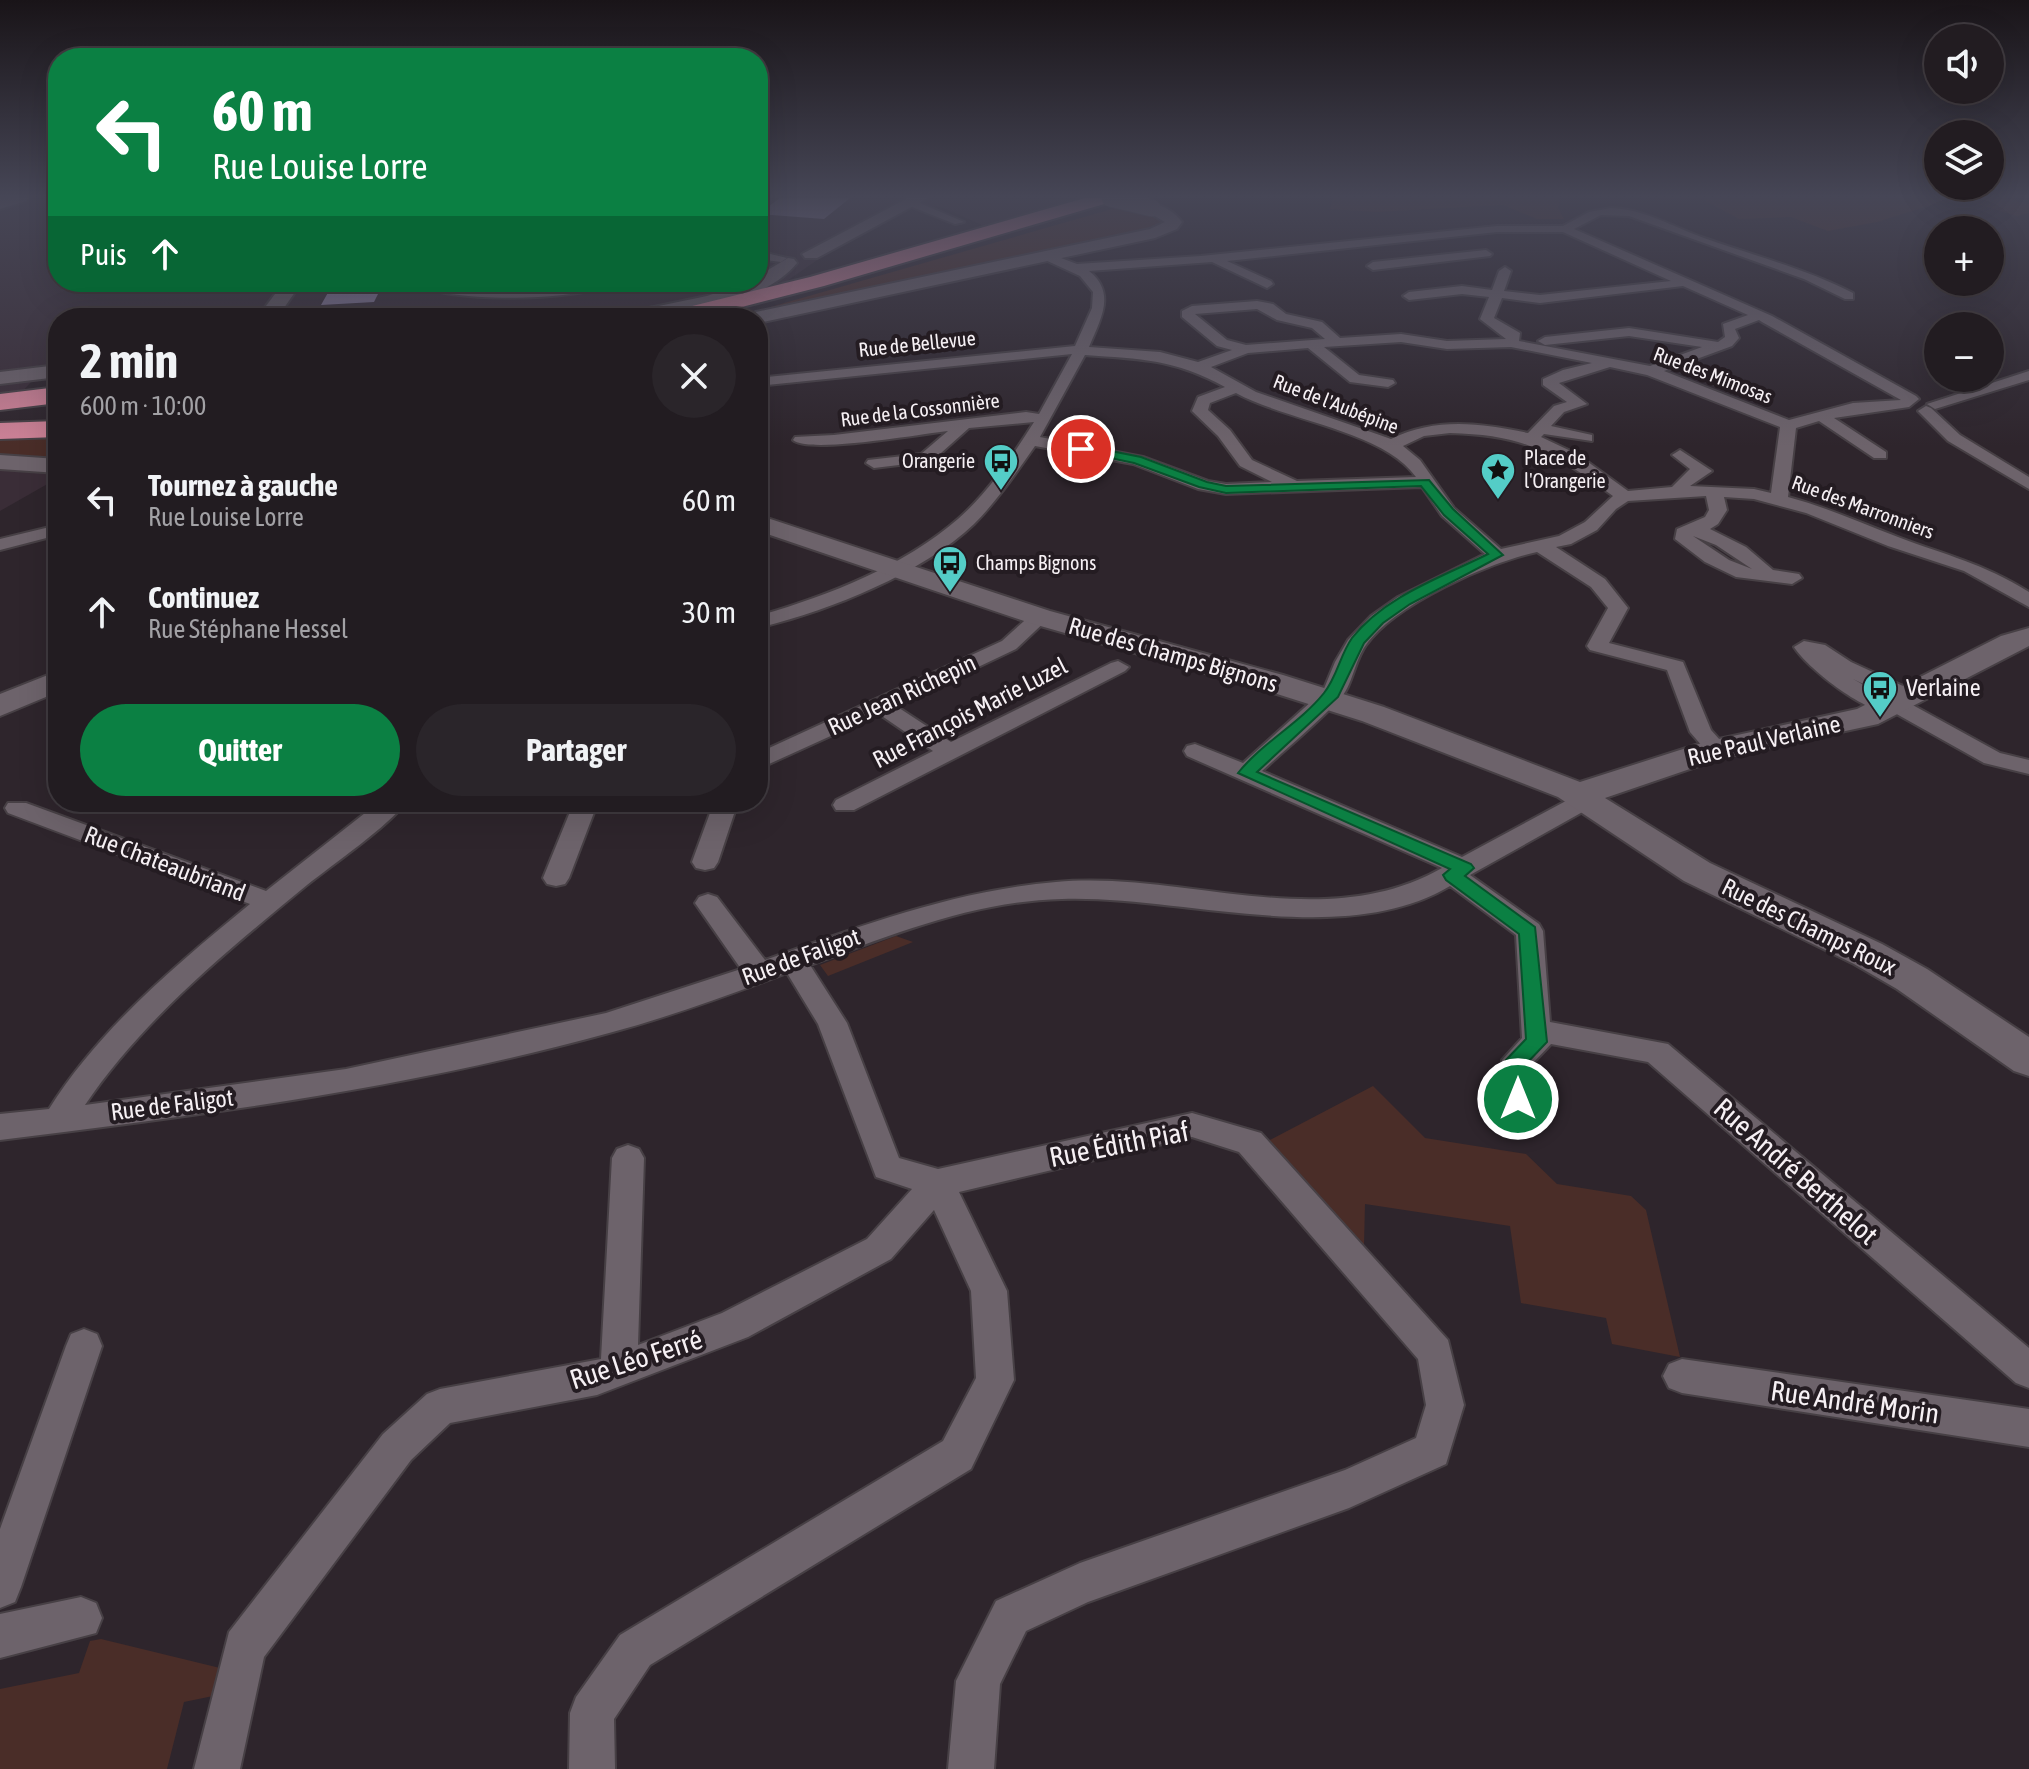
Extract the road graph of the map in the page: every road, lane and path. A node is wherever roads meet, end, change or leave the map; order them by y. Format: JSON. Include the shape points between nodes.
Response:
{"nodes":[{"id":1,"x":813,"y":281,"type":"edge"},
{"id":2,"x":819,"y":281,"type":"edge"},
{"id":3,"x":840,"y":281,"type":"edge"},
{"id":4,"x":931,"y":281,"type":"edge"},
{"id":5,"x":1092,"y":281,"type":"edge"},
{"id":6,"x":1260,"y":281,"type":"edge"},
{"id":7,"x":1501,"y":281,"type":"edge"},
{"id":8,"x":1677,"y":281,"type":"edge"},
{"id":9,"x":1820,"y":281,"type":"edge"},
{"id":10,"x":1682,"y":283,"type":"junction"},
{"id":11,"x":1267,"y":284,"type":"dead end"},
{"id":12,"x":768,"y":290,"type":"edge"},
{"id":13,"x":489,"y":292,"type":"edge"},
{"id":14,"x":526,"y":292,"type":"edge"},
{"id":15,"x":731,"y":292,"type":"edge"},
{"id":16,"x":760,"y":292,"type":"edge"},
{"id":17,"x":1595,"y":292,"type":"junction"},
{"id":18,"x":1497,"y":294,"type":"junction"},
{"id":19,"x":1409,"y":296,"type":"dead end"},
{"id":20,"x":1849,"y":296,"type":"dead end"},
{"id":21,"x":771,"y":301,"type":"junction"},
{"id":22,"x":1618,"y":304,"type":"dead end"},
{"id":23,"x":675,"y":308,"type":"edge"},
{"id":24,"x":686,"y":308,"type":"edge"},
{"id":25,"x":711,"y":308,"type":"edge"},
{"id":26,"x":738,"y":308,"type":"edge"},
{"id":27,"x":743,"y":308,"type":"edge"},
{"id":28,"x":768,"y":315,"type":"edge"},
{"id":29,"x":1759,"y":316,"type":"junction"},
{"id":30,"x":1338,"y":343,"type":"junction"},
{"id":31,"x":1515,"y":343,"type":"junction"},
{"id":32,"x":1312,"y":344,"type":"junction"},
{"id":33,"x":1447,"y":345,"type":"junction"},
{"id":34,"x":1720,"y":346,"type":"junction"},
{"id":35,"x":1246,"y":349,"type":"junction"},
{"id":36,"x":1081,"y":350,"type":"junction"},
{"id":37,"x":1466,"y":363,"type":"dead end"},
{"id":38,"x":1616,"y":363,"type":"junction"},
{"id":39,"x":1199,"y":367,"type":"junction"},
{"id":40,"x":1651,"y":371,"type":"junction"},
{"id":41,"x":48,"y":372,"type":"edge"},
{"id":42,"x":2029,"y":375,"type":"edge"},
{"id":43,"x":0,"y":378,"type":"edge"},
{"id":44,"x":768,"y":381,"type":"edge"},
{"id":45,"x":1388,"y":383,"type":"dead end"},
{"id":46,"x":1238,"y":387,"type":"junction"},
{"id":47,"x":1740,"y":389,"type":"dead end"},
{"id":48,"x":48,"y":396,"type":"edge"},
{"id":49,"x":1720,"y":398,"type":"junction"},
{"id":50,"x":0,"y":402,"type":"edge"},
{"id":51,"x":1908,"y":402,"type":"junction"},
{"id":52,"x":1930,"y":407,"type":"junction"},
{"id":53,"x":48,"y":410,"type":"edge"},
{"id":54,"x":0,"y":414,"type":"edge"},
{"id":55,"x":1823,"y":417,"type":"junction"},
{"id":56,"x":1044,"y":419,"type":"junction"},
{"id":57,"x":964,"y":425,"type":"junction"},
{"id":58,"x":1788,"y":425,"type":"junction"},
{"id":59,"x":48,"y":429,"type":"edge"},
{"id":60,"x":0,"y":431,"type":"edge"},
{"id":61,"x":1536,"y":434,"type":"junction"},
{"id":62,"x":1586,"y":438,"type":"dead end"},
{"id":63,"x":801,"y":440,"type":"dead end"},
{"id":64,"x":1029,"y":440,"type":"junction"},
{"id":65,"x":1392,"y":445,"type":"junction"},
{"id":66,"x":1680,"y":455,"type":"dead end"},
{"id":67,"x":1880,"y":455,"type":"dead end"},
{"id":68,"x":0,"y":462,"type":"edge"},
{"id":69,"x":874,"y":463,"type":"dead end"},
{"id":70,"x":48,"y":465,"type":"edge"},
{"id":71,"x":1425,"y":482,"type":"junction"},
{"id":72,"x":2029,"y":484,"type":"edge"},
{"id":73,"x":1291,"y":485,"type":"junction"},
{"id":74,"x":1684,"y":491,"type":"junction"},
{"id":75,"x":1714,"y":491,"type":"junction"},
{"id":76,"x":1624,"y":496,"type":"junction"},
{"id":77,"x":1779,"y":500,"type":"junction"},
{"id":78,"x":768,"y":526,"type":"edge"},
{"id":79,"x":48,"y":533,"type":"edge"},
{"id":80,"x":0,"y":545,"type":"edge"},
{"id":81,"x":1541,"y":546,"type":"junction"},
{"id":82,"x":1497,"y":555,"type":"junction"},
{"id":83,"x":900,"y":563,"type":"junction"},
{"id":84,"x":1792,"y":578,"type":"dead end"},
{"id":85,"x":2029,"y":601,"type":"edge"},
{"id":86,"x":1040,"y":617,"type":"junction"},
{"id":87,"x":768,"y":619,"type":"edge"},
{"id":88,"x":2029,"y":637,"type":"edge"},
{"id":89,"x":1118,"y":667,"type":"dead end"},
{"id":90,"x":48,"y":684,"type":"edge"},
{"id":91,"x":1325,"y":699,"type":"junction"},
{"id":92,"x":1896,"y":702,"type":"junction"},
{"id":93,"x":880,"y":705,"type":"junction"},
{"id":94,"x":0,"y":706,"type":"edge"},
{"id":95,"x":1717,"y":749,"type":"junction"},
{"id":96,"x":1195,"y":751,"type":"dead end"},
{"id":97,"x":950,"y":752,"type":"junction"},
{"id":98,"x":768,"y":757,"type":"edge"},
{"id":99,"x":2029,"y":767,"type":"edge"},
{"id":100,"x":1246,"y":773,"type":"junction"},
{"id":101,"x":1586,"y":800,"type":"junction"},
{"id":102,"x":845,"y":805,"type":"dead end"},
{"id":103,"x":17,"y":808,"type":"dead end"},
{"id":104,"x":382,"y":812,"type":"edge"},
{"id":105,"x":582,"y":812,"type":"edge"},
{"id":106,"x":722,"y":812,"type":"edge"},
{"id":107,"x":705,"y":862,"type":"dead end"},
{"id":108,"x":1458,"y":872,"type":"junction"},
{"id":109,"x":556,"y":878,"type":"dead end"},
{"id":110,"x":269,"y":902,"type":"junction"},
{"id":111,"x":708,"y":903,"type":"dead end"},
{"id":112,"x":794,"y":961,"type":"junction"},
{"id":113,"x":759,"y":973,"type":"junction"},
{"id":114,"x":1534,"y":1030,"type":"junction"},
{"id":115,"x":2029,"y":1059,"type":"edge"},
{"id":116,"x":1518,"y":1099,"type":"dead end"},
{"id":117,"x":60,"y":1118,"type":"junction"},
{"id":118,"x":0,"y":1127,"type":"edge"},
{"id":119,"x":628,"y":1158,"type":"dead end"},
{"id":120,"x":938,"y":1183,"type":"junction"},
{"id":121,"x":84,"y":1346,"type":"dead end"},
{"id":122,"x":619,"y":1369,"type":"junction"},
{"id":123,"x":2029,"y":1371,"type":"edge"},
{"id":124,"x":1682,"y":1376,"type":"dead end"},
{"id":125,"x":2029,"y":1428,"type":"edge"},
{"id":126,"x":0,"y":1587,"type":"edge"},
{"id":127,"x":81,"y":1618,"type":"dead end"},
{"id":128,"x":0,"y":1636,"type":"edge"},
{"id":129,"x":217,"y":1769,"type":"edge"},
{"id":130,"x":592,"y":1769,"type":"edge"},
{"id":131,"x":971,"y":1769,"type":"edge"}],
"edges":[{"from":1,"to":12,"type":"highway"},
{"from":2,"to":25,"type":"highway"},
{"from":3,"to":21,"type":"highway"},
{"from":4,"to":28,"type":"street"},
{"from":5,"to":36,"type":"street","via":[[1099,292],[1097,313]]},
{"from":6,"to":11,"type":"street"},
{"from":7,"to":18,"type":"street"},
{"from":8,"to":10,"type":"street"},
{"from":9,"to":20,"type":"street"},
{"from":10,"to":17,"type":"street"},
{"from":10,"to":29,"type":"street"},
{"from":13,"to":14,"type":"street"},
{"from":15,"to":23,"type":"street"},
{"from":16,"to":24,"type":"highway"},
{"from":17,"to":18,"type":"street","via":[[1540,299]]},
{"from":17,"to":22,"type":"street"},
{"from":18,"to":19,"type":"street","via":[[1462,290]]},
{"from":18,"to":31,"type":"street","via":[[1487,319],[1515,336]]},
{"from":21,"to":26,"type":"highway"},
{"from":21,"to":27,"type":"highway"},
{"from":29,"to":34,"type":"street","via":[[1732,323],[1732,338]]},
{"from":29,"to":51,"type":"street"},
{"from":30,"to":32,"type":"street","name":"Rue des Mimosas"},
{"from":30,"to":33,"type":"street","name":"Rue des Mimosas","via":[[1401,338]]},
{"from":30,"to":35,"type":"street","via":[[1317,325],[1282,317],[1268,307],[1187,314],[1222,343]]},
{"from":31,"to":33,"type":"street","name":"Rue des Mimosas"},
{"from":31,"to":34,"type":"street","via":[[1629,332]]},
{"from":31,"to":38,"type":"street","name":"Rue des Mimosas"},
{"from":32,"to":35,"type":"street","name":"Rue des Mimosas"},
{"from":32,"to":45,"type":"street","via":[[1355,379]]},
{"from":33,"to":37,"type":"street","via":[[1446,350]]},
{"from":34,"to":40,"type":"street"},
{"from":35,"to":39,"type":"street","name":"Rue des Mimosas"},
{"from":36,"to":39,"type":"street","name":"Rue de l'Aubépine","via":[[1149,354]]},
{"from":36,"to":44,"type":"street","name":"Rue de Bellevue"},
{"from":36,"to":56,"type":"street"},
{"from":38,"to":40,"type":"street","name":"Rue des Mimosas"},
{"from":38,"to":61,"type":"street","via":[[1548,382],[1579,404],[1559,409]]},
{"from":39,"to":46,"type":"street","name":"Rue de l'Aubépine"},
{"from":40,"to":49,"type":"street","name":"Rue des Mimosas"},
{"from":41,"to":43,"type":"street"},
{"from":42,"to":52,"type":"street"},
{"from":46,"to":65,"type":"street","name":"Rue de l'Aubépine","via":[[1305,417]]},
{"from":46,"to":73,"type":"street","via":[[1203,400],[1200,411],[1246,463]]},
{"from":47,"to":49,"type":"street"},
{"from":48,"to":50,"type":"highway"},
{"from":49,"to":58,"type":"street","name":"Rue des Mimosas"},
{"from":51,"to":52,"type":"street"},
{"from":51,"to":55,"type":"street"},
{"from":52,"to":72,"type":"street","via":[[1954,438]]},
{"from":53,"to":54,"type":"highway"},
{"from":55,"to":58,"type":"street"},
{"from":55,"to":67,"type":"street"},
{"from":56,"to":57,"type":"street","name":"Rue de la Cossonnière"},
{"from":56,"to":64,"type":"street"},
{"from":57,"to":63,"type":"street","name":"Rue de la Cossonnière"},
{"from":57,"to":69,"type":"street","via":[[926,458]]},
{"from":58,"to":77,"type":"street","via":[[1791,443],[1778,480]]},
{"from":59,"to":60,"type":"highway"},
{"from":61,"to":62,"type":"street"},
{"from":61,"to":65,"type":"street","via":[[1436,430]]},
{"from":61,"to":76,"type":"street"},
{"from":64,"to":73,"type":"street","via":[[1137,460],[1226,489]]},
{"from":64,"to":83,"type":"street","via":[[972,515],[948,536]]},
{"from":65,"to":71,"type":"street","name":"Rue de l'Aubépine","via":[[1414,463]]},
{"from":66,"to":74,"type":"street","via":[[1704,471],[1692,474],[1680,486]]},
{"from":68,"to":70,"type":"street"},
{"from":71,"to":73,"type":"street"},
{"from":71,"to":82,"type":"street","name":"Rue de l'Aubépine","via":[[1448,512]]},
{"from":74,"to":75,"type":"street","name":"Rue des Marronniers"},
{"from":74,"to":76,"type":"street","name":"Rue des Marronniers"},
{"from":75,"to":77,"type":"street","name":"Rue des Marronniers"},
{"from":75,"to":84,"type":"street","via":[[1718,510],[1695,530],[1743,553],[1764,574]]},
{"from":76,"to":81,"type":"street","via":[[1591,526]]},
{"from":77,"to":85,"type":"street","name":"Rue des Marronniers","via":[[1971,567]]},
{"from":78,"to":83,"type":"street","name":"Rue des Champs Bignons"},
{"from":79,"to":80,"type":"street"},
{"from":81,"to":82,"type":"street"},
{"from":81,"to":95,"type":"street","via":[[1598,583],[1618,608],[1597,646],[1676,666],[1701,732]]},
{"from":82,"to":91,"type":"street","via":[[1378,620],[1358,640],[1333,694]]},
{"from":83,"to":86,"type":"street","name":"Rue des Champs Bignons"},
{"from":83,"to":87,"type":"street"},
{"from":86,"to":91,"type":"street","name":"Rue des Champs Bignons"},
{"from":86,"to":93,"type":"street","name":"Rue Jean Richepin","via":[[1009,645]]},
{"from":88,"to":92,"type":"street","name":"Rue Paul Verlaine"},
{"from":89,"to":97,"type":"street","name":"Rue François Marie Luzel"},
{"from":90,"to":94,"type":"street"},
{"from":91,"to":100,"type":"street"},
{"from":91,"to":101,"type":"street","name":"Rue des Champs Bignons","via":[[1484,755]]},
{"from":92,"to":95,"type":"street","name":"Rue Paul Verlaine","via":[[1867,717]]},
{"from":92,"to":99,"type":"street","via":[[1992,758]]},
{"from":93,"to":97,"type":"street"},
{"from":93,"to":98,"type":"street","name":"Rue Jean Richepin"},
{"from":95,"to":101,"type":"street","name":"Rue Paul Verlaine","via":[[1592,789]]},
{"from":96,"to":100,"type":"street"},
{"from":97,"to":102,"type":"street","name":"Rue François Marie Luzel"},
{"from":100,"to":108,"type":"street"},
{"from":101,"to":108,"type":"street","name":"Rue de Faligot"},
{"from":101,"to":115,"type":"street","name":"Rue des Champs Roux","via":[[1697,872],[1912,979]]},
{"from":103,"to":110,"type":"street","name":"Rue Chateaubriand"},
{"from":104,"to":110,"type":"street"},
{"from":105,"to":109,"type":"street"},
{"from":106,"to":107,"type":"street"},
{"from":108,"to":112,"type":"street","name":"Rue de Faligot","via":[[1396,899],[1353,908],[1299,908],[1119,890],[1013,896],[915,916]]},
{"from":108,"to":114,"type":"street","via":[[1529,931]]},
{"from":110,"to":117,"type":"street","via":[[176,982],[113,1047]]},
{"from":111,"to":113,"type":"street"},
{"from":112,"to":113,"type":"street","name":"Rue de Faligot"},
{"from":112,"to":120,"type":"street","via":[[832,1023],[887,1168]]},
{"from":113,"to":117,"type":"street","name":"Rue de Faligot","via":[[608,1023],[346,1081]]},
{"from":114,"to":116,"type":"street","via":[[1537,1042],[1517,1060]]},
{"from":114,"to":123,"type":"street","name":"Rue André Berthelot","via":[[1657,1052]]},
{"from":117,"to":118,"type":"street","name":"Rue de Faligot"},
{"from":119,"to":122,"type":"street"},
{"from":120,"to":122,"type":"street","name":"Rue Léo Ferré","via":[[879,1249],[735,1325]]},
{"from":120,"to":130,"type":"street","via":[[989,1291],[995,1380],[957,1455],[635,1650],[592,1713]]},
{"from":120,"to":131,"type":"street","name":"Rue Édith Piaf","via":[[1192,1125],[1250,1142],[1435,1352],[1445,1405],[1432,1451],[1349,1488],[1080,1584],[1011,1616],[978,1681]]},
{"from":121,"to":126,"type":"street"},
{"from":122,"to":129,"type":"street","name":"Rue Léo Ferré","via":[[597,1378],[440,1407],[397,1447],[244,1647]]},
{"from":124,"to":125,"type":"street","name":"Rue André Morin"},
{"from":127,"to":128,"type":"street"}]}
